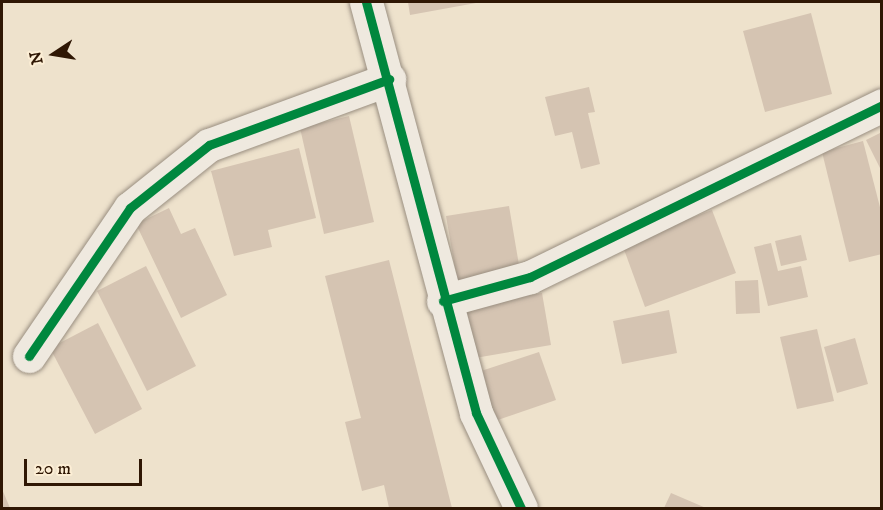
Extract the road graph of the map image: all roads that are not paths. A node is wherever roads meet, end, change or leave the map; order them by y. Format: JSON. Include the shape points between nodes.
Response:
{"nodes":[{"id":1,"x":366,"y":2,"type":"edge"},
{"id":2,"x":389,"y":78,"type":"junction"},
{"id":3,"x":882,"y":105,"type":"edge"},
{"id":4,"x":443,"y":301,"type":"junction"},
{"id":5,"x":29,"y":356,"type":"dead end"},
{"id":6,"x":520,"y":508,"type":"edge"}],
"edges":[{"from":1,"to":2,"type":"street"},
{"from":2,"to":4,"type":"street"},
{"from":2,"to":5,"type":"street","via":[[209,145],[130,208]]},
{"from":3,"to":4,"type":"street","via":[[530,277]]},
{"from":4,"to":6,"type":"street","via":[[476,412]]}]}
